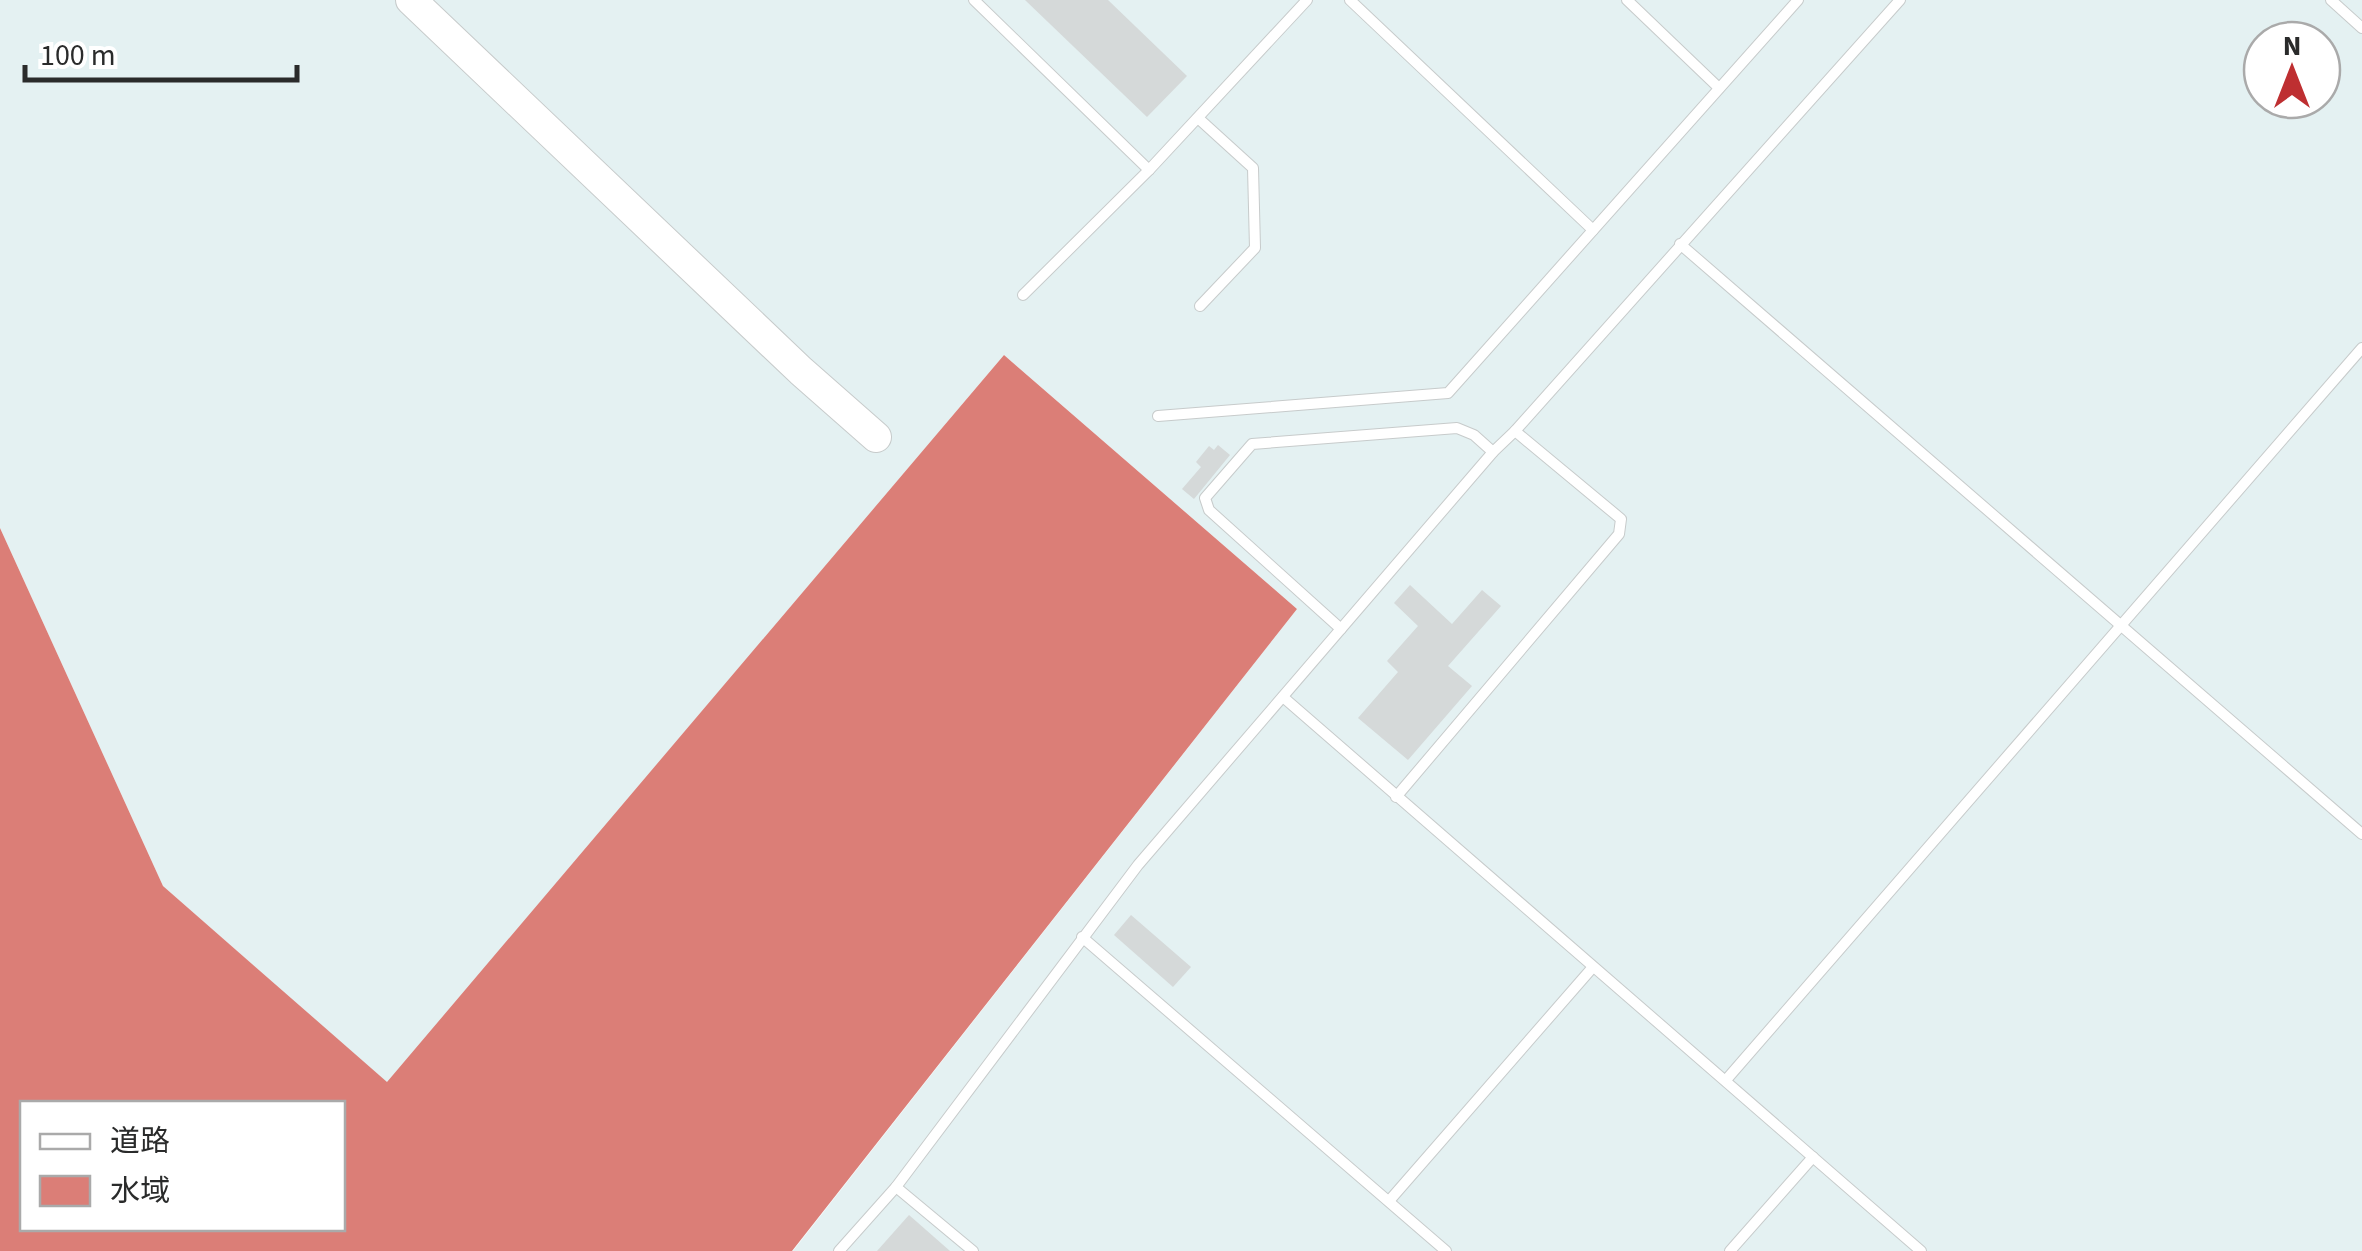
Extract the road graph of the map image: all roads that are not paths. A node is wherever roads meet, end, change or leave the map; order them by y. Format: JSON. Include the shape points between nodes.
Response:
{"nodes":[{"id":1,"x":411,"y":0,"type":"edge"},
{"id":2,"x":974,"y":0,"type":"edge"},
{"id":3,"x":1307,"y":0,"type":"edge"},
{"id":4,"x":1350,"y":0,"type":"edge"},
{"id":5,"x":1626,"y":0,"type":"edge"},
{"id":6,"x":1798,"y":0,"type":"edge"},
{"id":7,"x":1900,"y":0,"type":"edge"},
{"id":8,"x":2331,"y":0,"type":"edge"},
{"id":9,"x":2362,"y":28,"type":"edge"},
{"id":10,"x":1719,"y":88,"type":"junction"},
{"id":11,"x":1198,"y":118,"type":"junction"},
{"id":12,"x":1150,"y":170,"type":"junction"},
{"id":13,"x":1593,"y":230,"type":"junction"},
{"id":14,"x":1680,"y":244,"type":"junction"},
{"id":15,"x":1022,"y":295,"type":"dead end"},
{"id":16,"x":1200,"y":306,"type":"dead end"},
{"id":17,"x":2362,"y":348,"type":"edge"},
{"id":18,"x":1158,"y":416,"type":"dead end"},
{"id":19,"x":1515,"y":431,"type":"junction"},
{"id":20,"x":876,"y":437,"type":"dead end"},
{"id":21,"x":1492,"y":452,"type":"junction"},
{"id":22,"x":2121,"y":627,"type":"junction"},
{"id":23,"x":1342,"y":628,"type":"junction"},
{"id":24,"x":1283,"y":697,"type":"junction"},
{"id":25,"x":1396,"y":797,"type":"junction"},
{"id":26,"x":2362,"y":834,"type":"edge"},
{"id":27,"x":1082,"y":937,"type":"junction"},
{"id":28,"x":1592,"y":967,"type":"junction"},
{"id":29,"x":1726,"y":1080,"type":"junction"},
{"id":30,"x":1812,"y":1157,"type":"junction"},
{"id":31,"x":896,"y":1186,"type":"junction"},
{"id":32,"x":1390,"y":1202,"type":"junction"},
{"id":33,"x":839,"y":1251,"type":"edge"},
{"id":34,"x":973,"y":1251,"type":"edge"},
{"id":35,"x":1446,"y":1251,"type":"edge"},
{"id":36,"x":1730,"y":1251,"type":"edge"},
{"id":37,"x":1922,"y":1251,"type":"edge"}],
"edges":[{"from":1,"to":20,"type":"street"},
{"from":2,"to":12,"type":"lane"},
{"from":3,"to":11,"type":"lane"},
{"from":4,"to":13,"type":"lane"},
{"from":5,"to":10,"type":"lane"},
{"from":6,"to":10,"type":"lane"},
{"from":7,"to":14,"type":"lane"},
{"from":8,"to":9,"type":"lane"},
{"from":10,"to":13,"type":"lane"},
{"from":11,"to":12,"type":"lane"},
{"from":11,"to":16,"type":"lane","via":[[1253,168],[1254,248]]},
{"from":12,"to":15,"type":"lane"},
{"from":13,"to":18,"type":"lane","via":[[1448,393]]},
{"from":14,"to":19,"type":"lane"},
{"from":14,"to":22,"type":"lane"},
{"from":17,"to":22,"type":"lane"},
{"from":19,"to":21,"type":"lane"},
{"from":19,"to":25,"type":"lane","via":[[1620,520],[1619,534]]},
{"from":21,"to":23,"type":"lane"},
{"from":21,"to":23,"type":"lane","via":[[1458,428],[1252,444],[1206,498],[1209,510]]},
{"from":22,"to":26,"type":"lane"},
{"from":22,"to":29,"type":"lane"},
{"from":23,"to":24,"type":"lane"},
{"from":24,"to":25,"type":"lane"},
{"from":24,"to":27,"type":"lane"},
{"from":25,"to":28,"type":"lane"},
{"from":27,"to":31,"type":"lane"},
{"from":27,"to":32,"type":"lane"},
{"from":28,"to":29,"type":"lane"},
{"from":28,"to":32,"type":"lane"},
{"from":29,"to":30,"type":"lane"},
{"from":30,"to":36,"type":"lane"},
{"from":30,"to":37,"type":"lane"},
{"from":31,"to":33,"type":"lane"},
{"from":31,"to":34,"type":"lane"},
{"from":32,"to":35,"type":"lane"}]}
